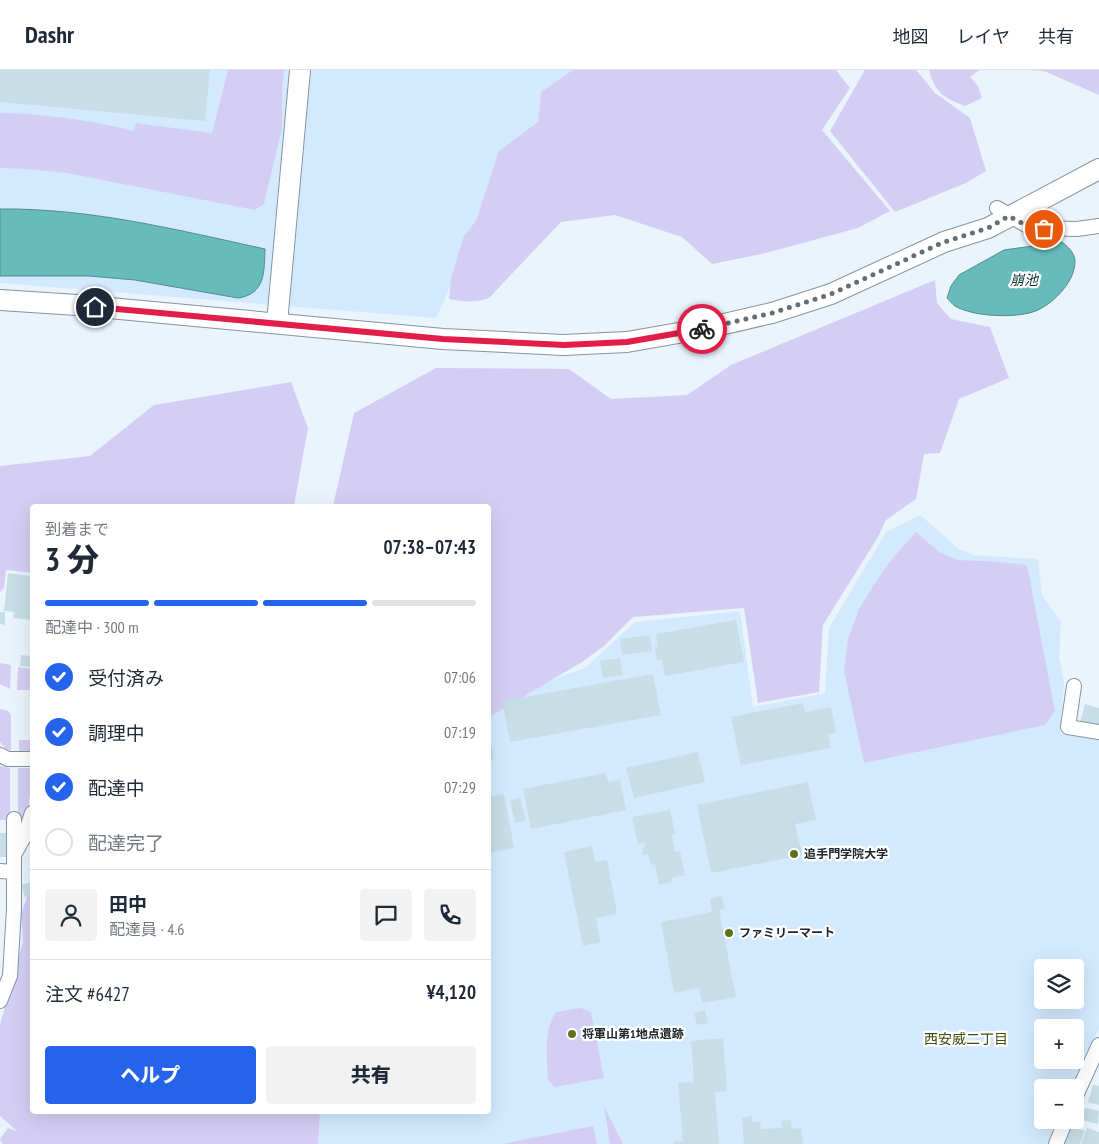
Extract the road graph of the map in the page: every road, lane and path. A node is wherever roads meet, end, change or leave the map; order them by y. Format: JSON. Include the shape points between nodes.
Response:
{"nodes":[{"id":1,"x":300,"y":70,"type":"edge"},
{"id":2,"x":1099,"y":169,"type":"edge"},
{"id":3,"x":1003,"y":212,"type":"junction"},
{"id":4,"x":1099,"y":226,"type":"edge"},
{"id":5,"x":0,"y":300,"type":"edge"},
{"id":6,"x":277,"y":323,"type":"junction"},
{"id":7,"x":1074,"y":686,"type":"dead end"},
{"id":8,"x":1099,"y":732,"type":"edge"},
{"id":9,"x":0,"y":754,"type":"edge"},
{"id":10,"x":30,"y":759,"type":"edge"},
{"id":11,"x":14,"y":819,"type":"dead end"},
{"id":12,"x":30,"y":819,"type":"edge"},
{"id":13,"x":14,"y":853,"type":"junction"},
{"id":14,"x":0,"y":871,"type":"edge"},
{"id":15,"x":14,"y":872,"type":"junction"},
{"id":16,"x":0,"y":1001,"type":"edge"},
{"id":17,"x":1099,"y":1046,"type":"edge"},
{"id":18,"x":1084,"y":1079,"type":"edge"},
{"id":19,"x":1062,"y":1129,"type":"edge"},
{"id":20,"x":1056,"y":1144,"type":"edge"}],
"edges":[{"from":1,"to":6,"type":"street"},
{"from":2,"to":3,"type":"street"},
{"from":3,"to":4,"type":"street","via":[[1031,228]]},
{"from":3,"to":6,"type":"street","via":[[988,228],[944,242],[831,294],[763,315],[627,342],[564,345],[471,340]]},
{"from":5,"to":6,"type":"street"},
{"from":7,"to":8,"type":"street","via":[[1068,727]]},
{"from":9,"to":10,"type":"street","via":[[8,759]]},
{"from":11,"to":13,"type":"street"},
{"from":12,"to":13,"type":"street"},
{"from":13,"to":15,"type":"street"},
{"from":14,"to":15,"type":"street"},
{"from":15,"to":16,"type":"street","via":[[10,976]]},
{"from":17,"to":18,"type":"street"},
{"from":19,"to":20,"type":"street"}]}
